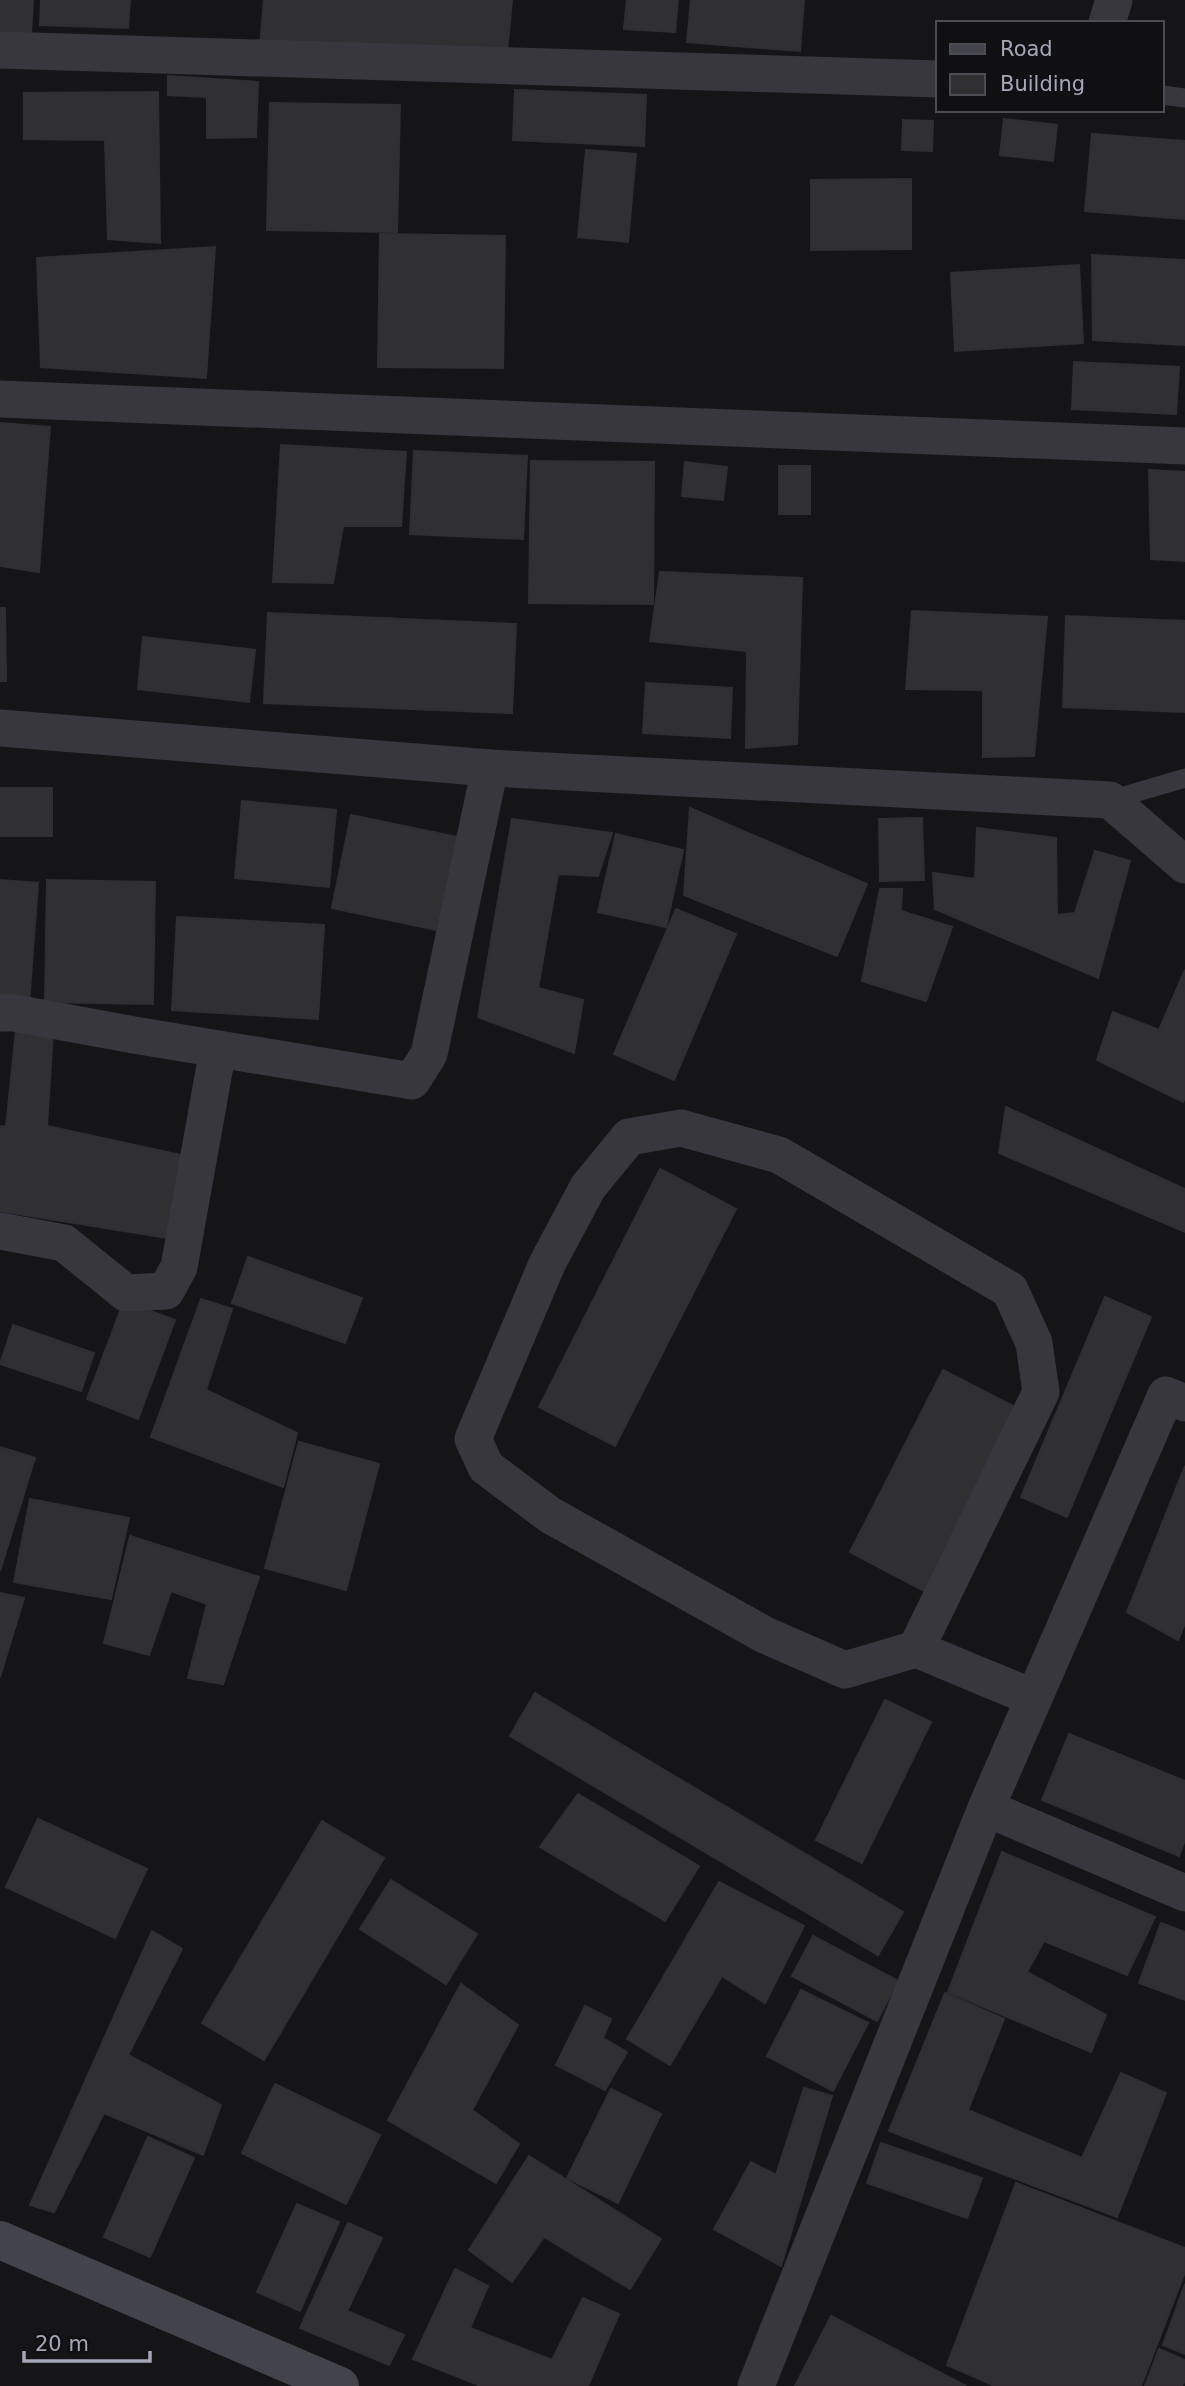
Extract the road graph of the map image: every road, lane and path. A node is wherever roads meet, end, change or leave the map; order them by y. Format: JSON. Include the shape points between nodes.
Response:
{"nodes":[{"id":1,"x":1114,"y":0,"type":"edge"},
{"id":2,"x":1108,"y":21,"type":"edge"},
{"id":3,"x":0,"y":50,"type":"edge"},
{"id":4,"x":936,"y":79,"type":"edge"},
{"id":5,"x":1164,"y":95,"type":"edge"},
{"id":6,"x":1185,"y":99,"type":"edge"},
{"id":7,"x":0,"y":399,"type":"edge"},
{"id":8,"x":1185,"y":446,"type":"edge"},
{"id":9,"x":0,"y":728,"type":"edge"},
{"id":10,"x":490,"y":768,"type":"junction"},
{"id":11,"x":1185,"y":778,"type":"edge"},
{"id":12,"x":1110,"y":800,"type":"junction"},
{"id":13,"x":1185,"y":865,"type":"edge"},
{"id":14,"x":0,"y":1013,"type":"edge"},
{"id":15,"x":218,"y":1049,"type":"junction"},
{"id":16,"x":0,"y":1230,"type":"edge"},
{"id":17,"x":1185,"y":1403,"type":"edge"},
{"id":18,"x":915,"y":1649,"type":"junction"},
{"id":19,"x":1034,"y":1698,"type":"junction"},
{"id":20,"x":986,"y":1808,"type":"junction"},
{"id":21,"x":1185,"y":1893,"type":"edge"},
{"id":22,"x":0,"y":2240,"type":"edge"},
{"id":23,"x":340,"y":2386,"type":"edge"},
{"id":24,"x":755,"y":2386,"type":"edge"}],
"edges":[{"from":1,"to":2,"type":"street"},
{"from":3,"to":4,"type":"street"},
{"from":5,"to":6,"type":"lane"},
{"from":7,"to":8,"type":"street"},
{"from":9,"to":10,"type":"street"},
{"from":10,"to":12,"type":"street"},
{"from":10,"to":15,"type":"street","via":[[429,1054],[411,1081]]},
{"from":11,"to":12,"type":"lane"},
{"from":12,"to":13,"type":"street"},
{"from":14,"to":15,"type":"street"},
{"from":15,"to":16,"type":"street","via":[[179,1267],[166,1291],[125,1293],[64,1243]]},
{"from":17,"to":19,"type":"street","via":[[1166,1395]]},
{"from":18,"to":18,"type":"street","via":[[845,1670],[765,1635],[550,1515],[486,1467],[473,1439],[547,1264],[588,1187],[629,1137],[681,1128],[779,1155],[1010,1290],[1034,1343],[1041,1392]]},
{"from":18,"to":19,"type":"street"},
{"from":19,"to":20,"type":"street"},
{"from":20,"to":21,"type":"street"},
{"from":20,"to":24,"type":"street"},
{"from":22,"to":23,"type":"street"}]}
